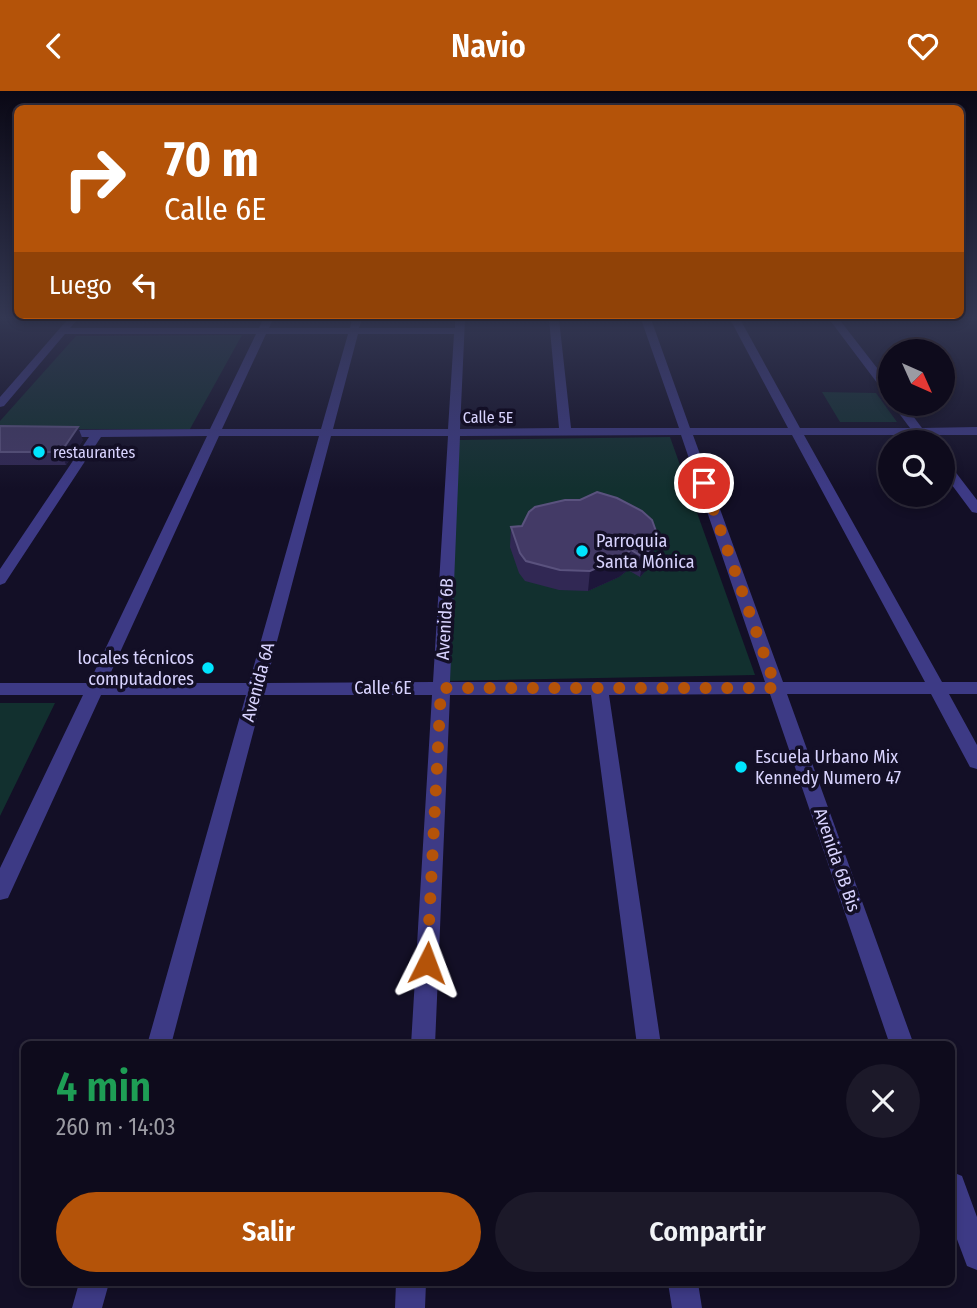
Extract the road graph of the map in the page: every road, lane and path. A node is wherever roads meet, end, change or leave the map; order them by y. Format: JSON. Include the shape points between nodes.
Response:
{"nodes":[{"id":1,"x":24,"y":376,"type":"edge"},
{"id":2,"x":241,"y":376,"type":"edge"},
{"id":3,"x":341,"y":376,"type":"edge"},
{"id":4,"x":457,"y":376,"type":"edge"},
{"id":5,"x":560,"y":376,"type":"edge"},
{"id":6,"x":666,"y":376,"type":"edge"},
{"id":7,"x":766,"y":376,"type":"edge"},
{"id":8,"x":0,"y":404,"type":"edge"},
{"id":9,"x":878,"y":431,"type":"edge"},
{"id":10,"x":955,"y":431,"type":"edge"},
{"id":11,"x":977,"y":431,"type":"edge"},
{"id":12,"x":454,"y":432,"type":"junction"},
{"id":13,"x":565,"y":432,"type":"junction"},
{"id":14,"x":686,"y":432,"type":"junction"},
{"id":15,"x":797,"y":432,"type":"junction"},
{"id":16,"x":41,"y":433,"type":"edge"},
{"id":17,"x":97,"y":433,"type":"junction"},
{"id":18,"x":214,"y":433,"type":"junction"},
{"id":19,"x":326,"y":433,"type":"junction"},
{"id":20,"x":955,"y":480,"type":"edge"},
{"id":21,"x":977,"y":509,"type":"edge"},
{"id":22,"x":0,"y":580,"type":"edge"},
{"id":23,"x":441,"y":688,"type":"junction"},
{"id":24,"x":599,"y":688,"type":"junction"},
{"id":25,"x":776,"y":688,"type":"junction"},
{"id":26,"x":937,"y":688,"type":"junction"},
{"id":27,"x":977,"y":688,"type":"edge"},
{"id":28,"x":0,"y":689,"type":"edge"},
{"id":29,"x":95,"y":689,"type":"junction"},
{"id":30,"x":256,"y":689,"type":"junction"},
{"id":31,"x":977,"y":762,"type":"edge"},
{"id":32,"x":0,"y":891,"type":"edge"},
{"id":33,"x":160,"y":1041,"type":"edge"},
{"id":34,"x":423,"y":1041,"type":"edge"},
{"id":35,"x":648,"y":1041,"type":"edge"},
{"id":36,"x":901,"y":1041,"type":"edge"},
{"id":37,"x":955,"y":1195,"type":"edge"},
{"id":38,"x":977,"y":1257,"type":"edge"},
{"id":39,"x":93,"y":1286,"type":"edge"},
{"id":40,"x":411,"y":1286,"type":"edge"},
{"id":41,"x":683,"y":1286,"type":"edge"},
{"id":42,"x":87,"y":1308,"type":"edge"},
{"id":43,"x":410,"y":1308,"type":"edge"},
{"id":44,"x":687,"y":1308,"type":"edge"}],
"edges":[{"from":1,"to":8,"type":"street"},
{"from":2,"to":18,"type":"street"},
{"from":3,"to":19,"type":"street","name":"Avenida 6A"},
{"from":4,"to":12,"type":"street","name":"Avenida 6B"},
{"from":5,"to":13,"type":"street"},
{"from":6,"to":14,"type":"street","name":"Avenida 6B Bis"},
{"from":7,"to":15,"type":"street"},
{"from":9,"to":15,"type":"street","name":"Calle 5E"},
{"from":10,"to":11,"type":"street","name":"Calle 5E"},
{"from":12,"to":13,"type":"street","name":"Calle 5E"},
{"from":12,"to":19,"type":"street","name":"Calle 5E"},
{"from":12,"to":23,"type":"street","name":"Avenida 6B"},
{"from":13,"to":14,"type":"street","name":"Calle 5E"},
{"from":14,"to":15,"type":"street","name":"Calle 5E"},
{"from":14,"to":25,"type":"street","name":"Avenida 6B Bis"},
{"from":15,"to":26,"type":"street"},
{"from":16,"to":17,"type":"street","name":"Calle 5E"},
{"from":17,"to":18,"type":"street","name":"Calle 5E"},
{"from":17,"to":22,"type":"street"},
{"from":18,"to":19,"type":"street","name":"Calle 5E"},
{"from":18,"to":29,"type":"street"},
{"from":19,"to":30,"type":"street","name":"Avenida 6A"},
{"from":20,"to":21,"type":"street"},
{"from":23,"to":24,"type":"street","name":"Calle 6E"},
{"from":23,"to":30,"type":"street","name":"Calle 6E"},
{"from":23,"to":34,"type":"street","name":"Avenida 6B"},
{"from":24,"to":25,"type":"street","name":"Calle 6E"},
{"from":24,"to":35,"type":"street"},
{"from":25,"to":26,"type":"street","name":"Calle 6E"},
{"from":25,"to":36,"type":"street","name":"Avenida 6B Bis"},
{"from":26,"to":27,"type":"street","name":"Calle 6E"},
{"from":26,"to":31,"type":"street"},
{"from":28,"to":29,"type":"street","name":"Calle 6E"},
{"from":29,"to":30,"type":"street","name":"Calle 6E"},
{"from":29,"to":32,"type":"street"},
{"from":30,"to":33,"type":"street","name":"Avenida 6A"},
{"from":37,"to":38,"type":"street"},
{"from":39,"to":42,"type":"street"},
{"from":40,"to":43,"type":"street"},
{"from":41,"to":44,"type":"street"}]}
